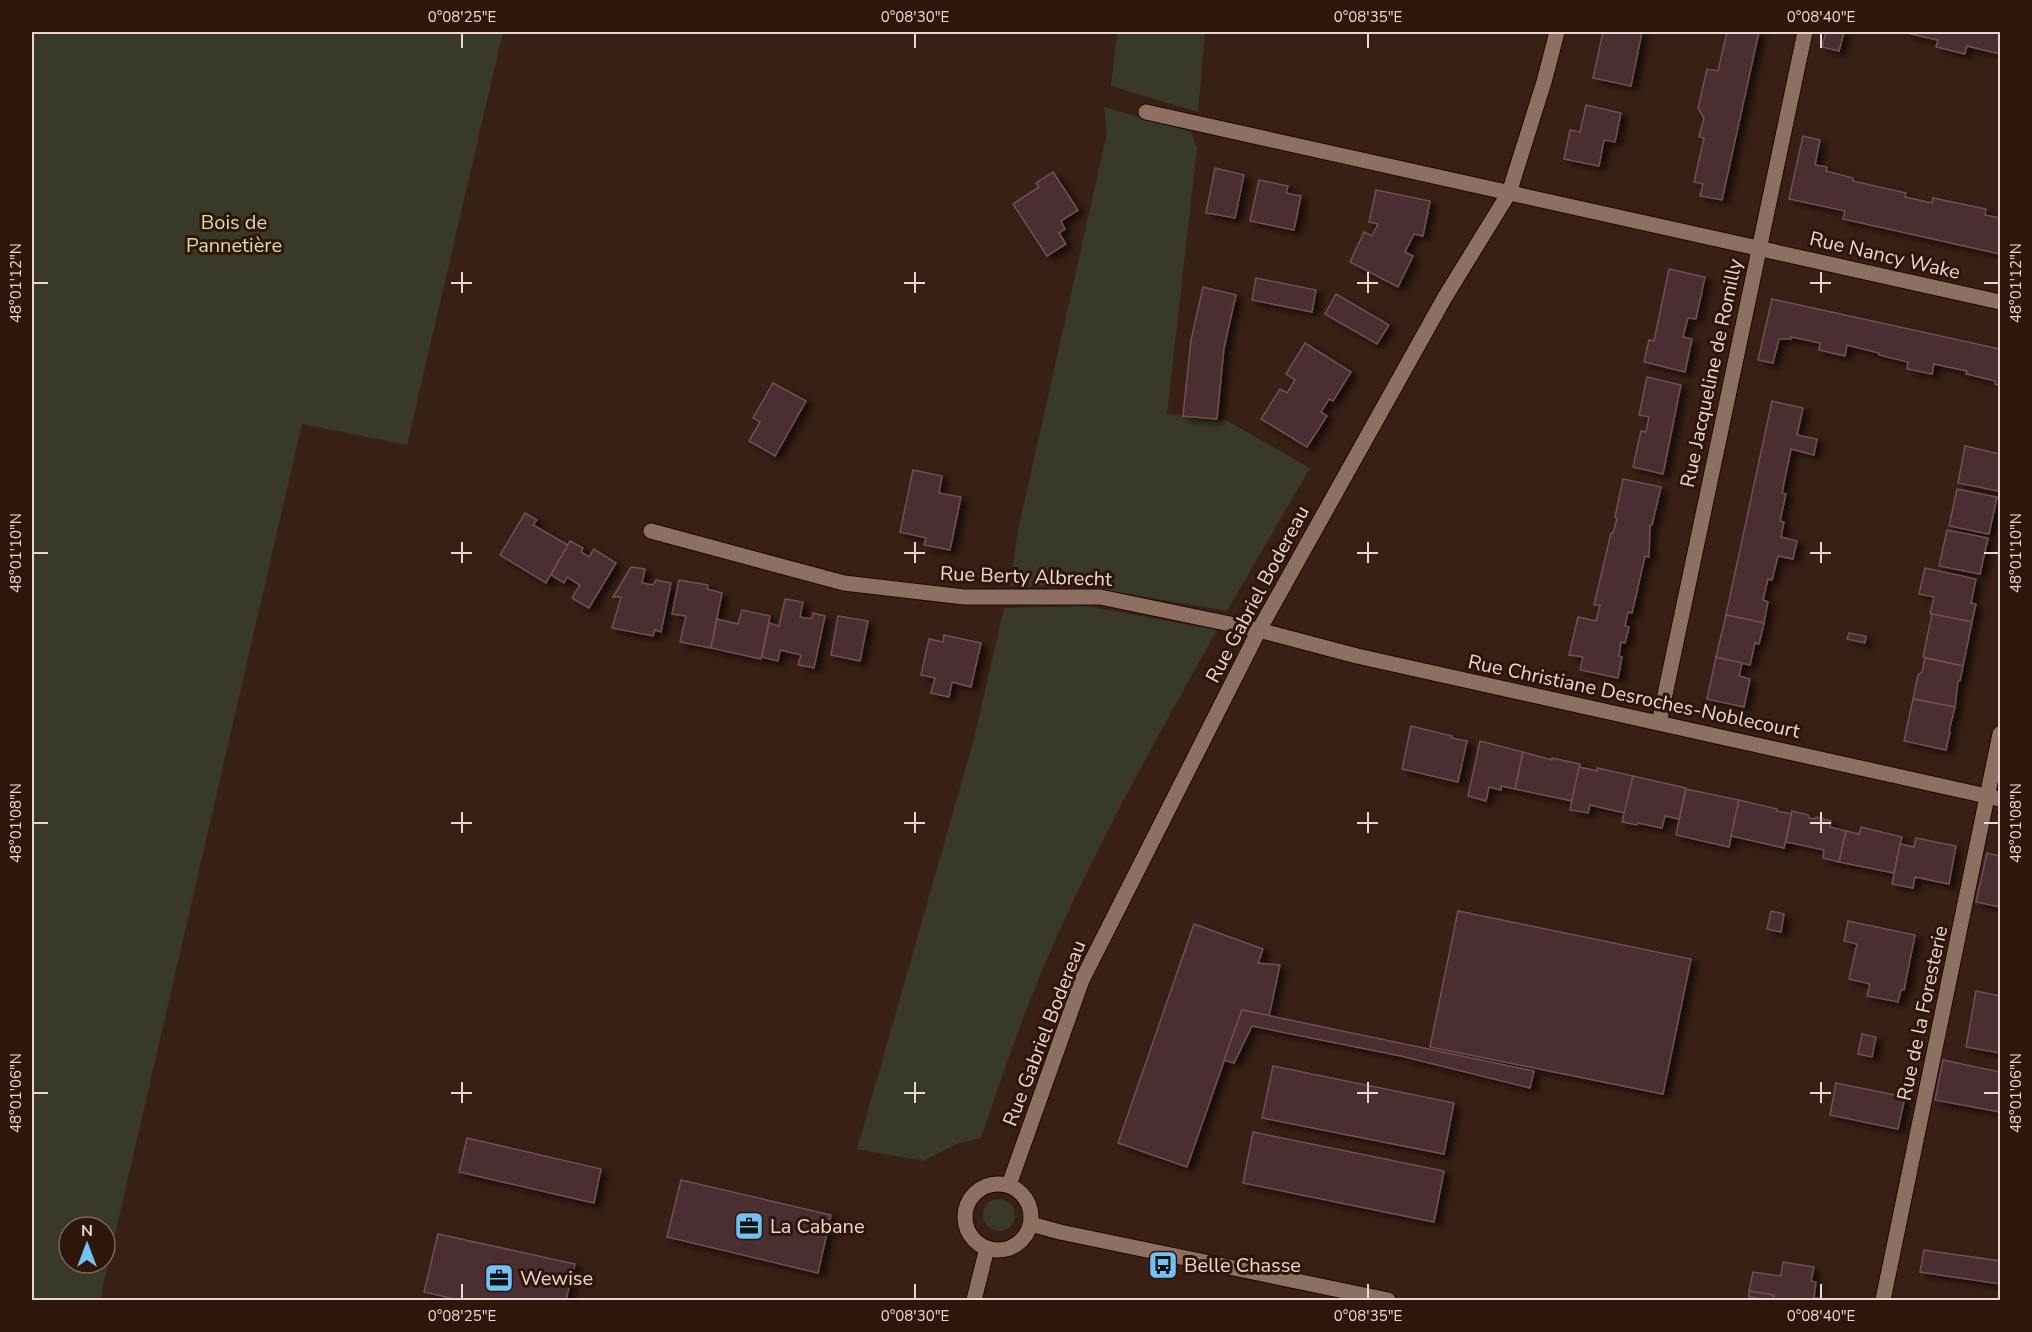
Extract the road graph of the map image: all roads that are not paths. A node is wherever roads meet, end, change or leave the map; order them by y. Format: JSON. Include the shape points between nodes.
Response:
{"nodes":[{"id":1,"x":1557,"y":32,"type":"edge"},
{"id":2,"x":1805,"y":32,"type":"edge"},
{"id":3,"x":1146,"y":112,"type":"dead end"},
{"id":4,"x":1509,"y":193,"type":"junction"},
{"id":5,"x":1759,"y":249,"type":"junction"},
{"id":6,"x":2001,"y":302,"type":"edge"},
{"id":7,"x":651,"y":531,"type":"dead end"},
{"id":8,"x":1259,"y":630,"type":"junction"},
{"id":9,"x":1659,"y":723,"type":"junction"},
{"id":10,"x":2001,"y":734,"type":"edge"},
{"id":11,"x":1994,"y":797,"type":"edge"},
{"id":12,"x":1009,"y":1185,"type":"junction"},
{"id":13,"x":1031,"y":1224,"type":"junction"},
{"id":14,"x":987,"y":1248,"type":"junction"},
{"id":15,"x":974,"y":1300,"type":"edge"},
{"id":16,"x":1388,"y":1300,"type":"edge"},
{"id":17,"x":1883,"y":1300,"type":"edge"}],
"edges":[{"from":1,"to":4,"type":"street","name":"Rue Gabriel Bodereau"},
{"from":2,"to":5,"type":"street","name":"Rue Jacqueline de Romilly"},
{"from":3,"to":4,"type":"street","name":"Rue Nancy Wake"},
{"from":4,"to":5,"type":"street","name":"Rue Nancy Wake"},
{"from":4,"to":8,"type":"street","name":"Rue Gabriel Bodereau","via":[[1445,297]]},
{"from":5,"to":6,"type":"street","name":"Rue Nancy Wake"},
{"from":5,"to":9,"type":"street","name":"Rue Jacqueline de Romilly"},
{"from":7,"to":8,"type":"street","name":"Rue Berty Albrecht","via":[[844,582],[964,597],[1100,597]]},
{"from":8,"to":9,"type":"street","name":"Rue Christiane Desroches-Noblecourt","via":[[1357,656]]},
{"from":8,"to":12,"type":"street","name":"Rue Gabriel Bodereau","via":[[1082,980]]},
{"from":9,"to":11,"type":"street","name":"Rue Christiane Desroches-Noblecourt"},
{"from":10,"to":11,"type":"street","name":"Rue de la Foresterie"},
{"from":11,"to":17,"type":"street","name":"Rue de la Foresterie"},
{"from":12,"to":13,"type":"street","via":[[1025,1196],[1032,1214]]},
{"from":12,"to":14,"type":"street","via":[[986,1186],[973,1195],[966,1208],[967,1228],[978,1244]]},
{"from":13,"to":14,"type":"street","via":[[1015,1246]]},
{"from":13,"to":16,"type":"street"},
{"from":14,"to":15,"type":"street"}]}
